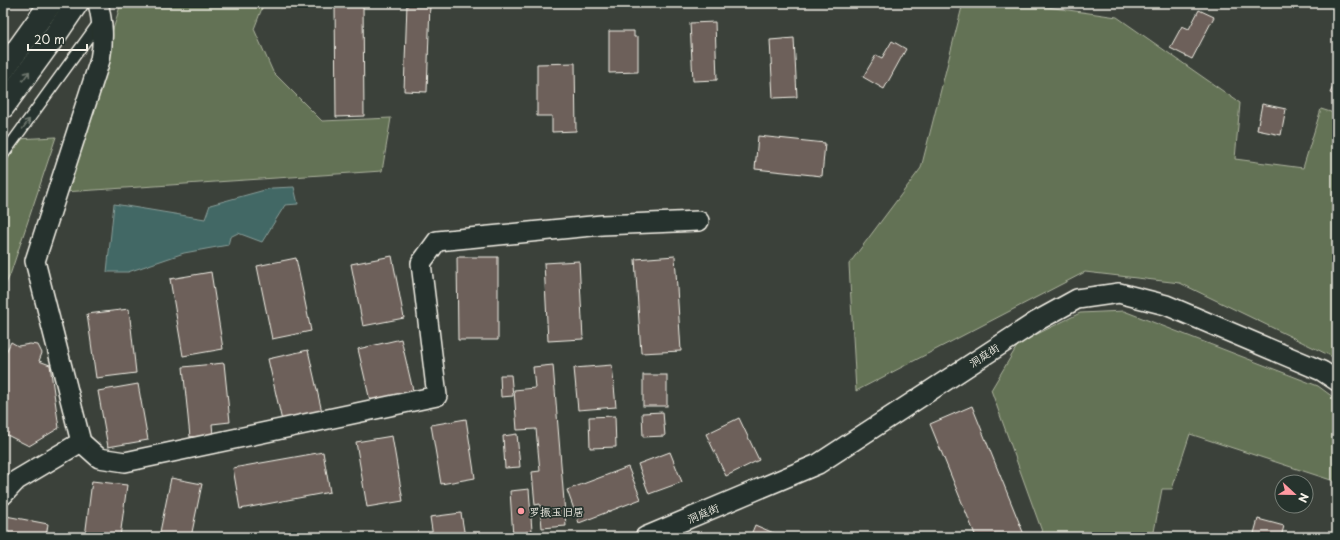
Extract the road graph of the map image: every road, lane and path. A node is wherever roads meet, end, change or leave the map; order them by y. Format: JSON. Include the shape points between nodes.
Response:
{"nodes":[{"id":1,"x":50,"y":3,"type":"edge"},
{"id":2,"x":77,"y":3,"type":"edge"},
{"id":3,"x":100,"y":11,"type":"edge"},
{"id":4,"x":3,"y":70,"type":"edge"},
{"id":5,"x":3,"y":107,"type":"edge"},
{"id":6,"x":3,"y":155,"type":"edge"},
{"id":7,"x":699,"y":221,"type":"dead end"},
{"id":8,"x":1337,"y":380,"type":"edge"},
{"id":9,"x":81,"y":442,"type":"junction"},
{"id":10,"x":3,"y":496,"type":"edge"},
{"id":11,"x":645,"y":537,"type":"edge"}],
"edges":[{"from":1,"to":4,"type":"highway"},
{"from":5,"to":2,"type":"highway","one_way":true},
{"from":6,"to":3,"type":"lane","one_way":true},
{"from":3,"to":9,"type":"street","via":[[103,40],[100,60],[35,261]]},
{"from":7,"to":9,"type":"street","via":[[602,225],[437,241],[421,264],[437,396],[125,462],[99,458]]},
{"from":8,"to":11,"type":"street","name":"洞庭街","via":[[1322,371],[1166,305],[1119,293],[1077,298],[1037,321],[818,464]]},
{"from":9,"to":10,"type":"street","via":[[16,480]]}]}
